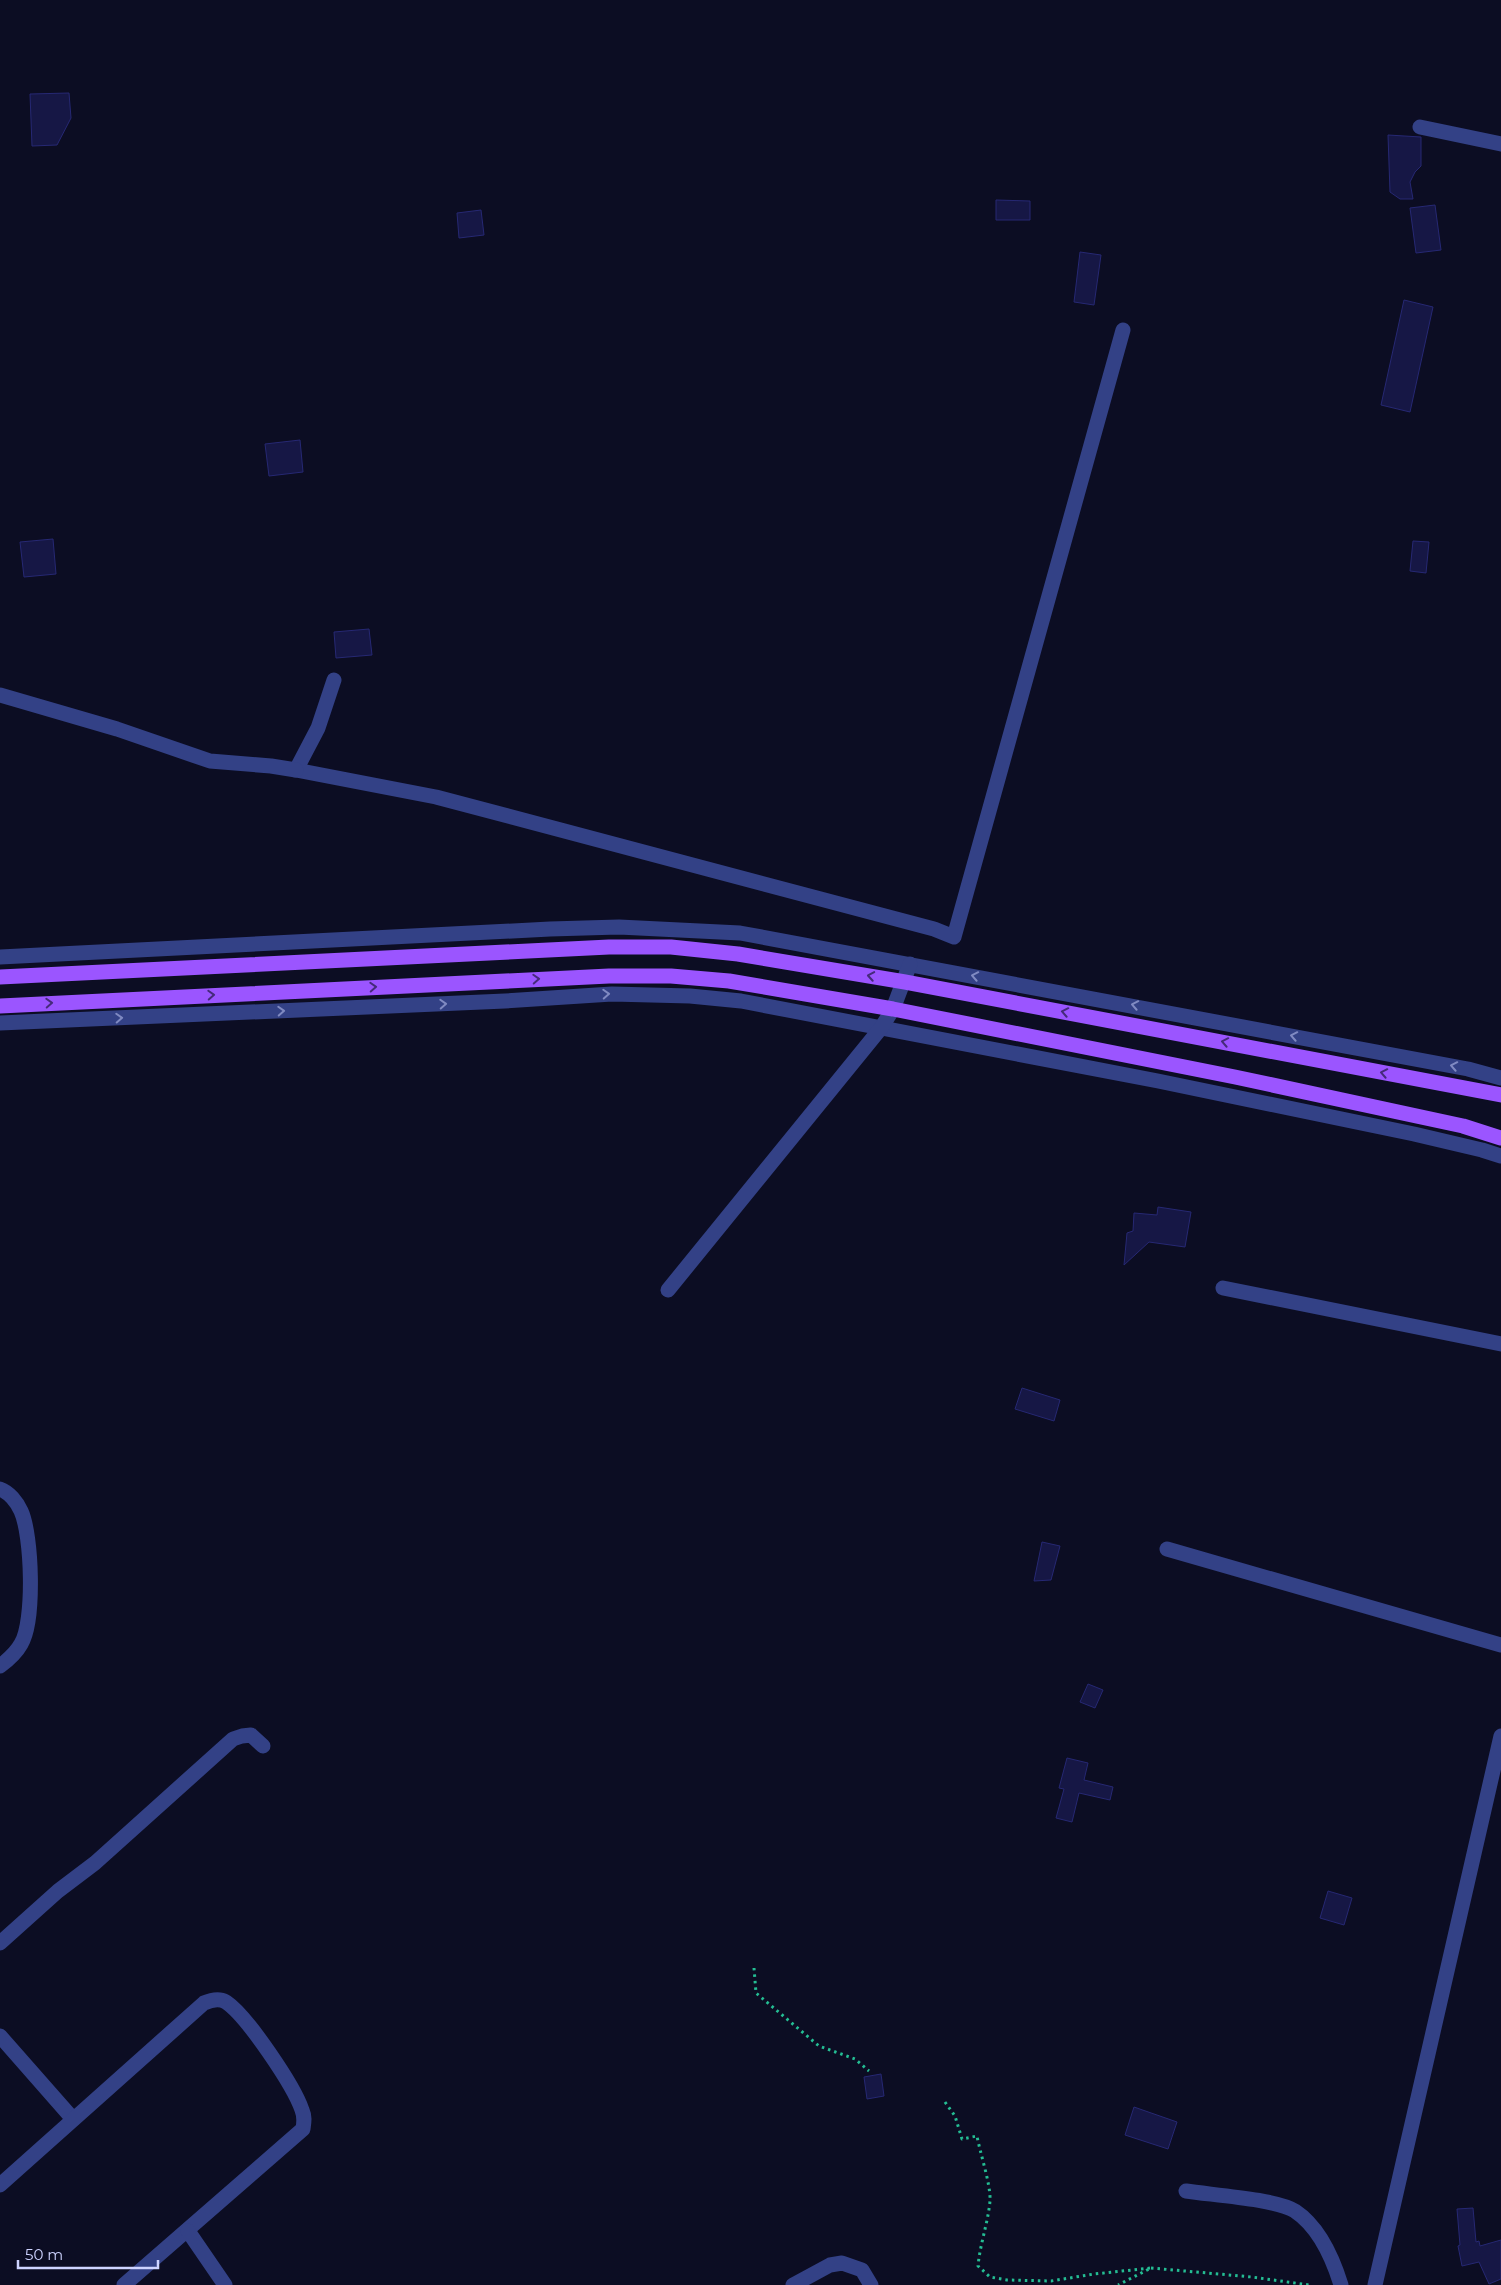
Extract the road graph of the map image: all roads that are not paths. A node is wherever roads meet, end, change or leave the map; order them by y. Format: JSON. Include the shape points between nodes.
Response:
{"nodes":[{"id":1,"x":1420,"y":127,"type":"dead end"},
{"id":2,"x":1501,"y":144,"type":"edge"},
{"id":3,"x":1123,"y":330,"type":"dead end"},
{"id":4,"x":334,"y":680,"type":"dead end"},
{"id":5,"x":0,"y":695,"type":"edge"},
{"id":6,"x":296,"y":770,"type":"junction"},
{"id":7,"x":0,"y":957,"type":"edge"},
{"id":8,"x":910,"y":964,"type":"junction"},
{"id":9,"x":0,"y":977,"type":"edge"},
{"id":10,"x":905,"y":982,"type":"junction"},
{"id":11,"x":0,"y":1006,"type":"edge"},
{"id":12,"x":893,"y":1009,"type":"junction"},
{"id":13,"x":0,"y":1023,"type":"edge"},
{"id":14,"x":881,"y":1028,"type":"junction"},
{"id":15,"x":1501,"y":1078,"type":"edge"},
{"id":16,"x":1501,"y":1095,"type":"edge"},
{"id":17,"x":1501,"y":1138,"type":"edge"},
{"id":18,"x":1501,"y":1156,"type":"edge"},
{"id":19,"x":1222,"y":1288,"type":"dead end"},
{"id":20,"x":668,"y":1290,"type":"dead end"},
{"id":21,"x":1501,"y":1344,"type":"edge"},
{"id":22,"x":0,"y":1489,"type":"edge"},
{"id":23,"x":1167,"y":1549,"type":"dead end"},
{"id":24,"x":1501,"y":1645,"type":"edge"},
{"id":25,"x":0,"y":1666,"type":"edge"},
{"id":26,"x":1501,"y":1736,"type":"edge"},
{"id":27,"x":263,"y":1746,"type":"dead end"},
{"id":28,"x":0,"y":1943,"type":"edge"},
{"id":29,"x":0,"y":2036,"type":"edge"},
{"id":30,"x":73,"y":2120,"type":"junction"},
{"id":31,"x":0,"y":2185,"type":"edge"},
{"id":32,"x":1186,"y":2190,"type":"dead end"},
{"id":33,"x":188,"y":2230,"type":"junction"},
{"id":34,"x":124,"y":2285,"type":"edge"},
{"id":35,"x":224,"y":2285,"type":"edge"},
{"id":36,"x":793,"y":2285,"type":"edge"},
{"id":37,"x":870,"y":2285,"type":"edge"},
{"id":38,"x":1341,"y":2285,"type":"edge"},
{"id":39,"x":1375,"y":2285,"type":"edge"}],
"edges":[{"from":1,"to":2,"type":"street"},
{"from":3,"to":6,"type":"street","via":[[954,937],[934,929],[436,797]]},
{"from":4,"to":6,"type":"street","via":[[318,728]]},
{"from":5,"to":6,"type":"street","via":[[210,761]]},
{"from":7,"to":8,"type":"street","via":[[619,927],[740,933]]},
{"from":8,"to":10,"type":"street"},
{"from":15,"to":8,"type":"street","one_way":true,"via":[[1449,1065]]},
{"from":10,"to":9,"type":"main road","one_way":true,"via":[[738,954],[671,947]]},
{"from":10,"to":12,"type":"street"},
{"from":16,"to":10,"type":"main road","one_way":true},
{"from":11,"to":12,"type":"main road","one_way":true,"via":[[636,976],[730,981]]},
{"from":12,"to":14,"type":"street"},
{"from":12,"to":17,"type":"main road","via":[[1235,1077],[1463,1126]]},
{"from":13,"to":14,"type":"street","one_way":true,"via":[[612,994],[741,1001]]},
{"from":14,"to":18,"type":"street","via":[[1405,1132]]},
{"from":14,"to":20,"type":"street"},
{"from":19,"to":21,"type":"street"},
{"from":22,"to":25,"type":"street","via":[[6,1491],[21,1511],[28,1546],[30,1602],[22,1643]]},
{"from":23,"to":24,"type":"street"},
{"from":26,"to":39,"type":"street"},
{"from":27,"to":28,"type":"street","via":[[251,1735],[233,1739],[96,1863],[58,1891]]},
{"from":29,"to":30,"type":"street"},
{"from":30,"to":31,"type":"street"},
{"from":30,"to":33,"type":"street","via":[[204,2003],[215,1999],[226,2002],[278,2064],[302,2108],[305,2120],[303,2129]]},
{"from":32,"to":38,"type":"street","via":[[1270,2203],[1295,2211],[1320,2238]]},
{"from":33,"to":34,"type":"street"},
{"from":33,"to":35,"type":"street"},
{"from":36,"to":37,"type":"street","via":[[830,2265],[842,2263],[862,2270]]}]}
